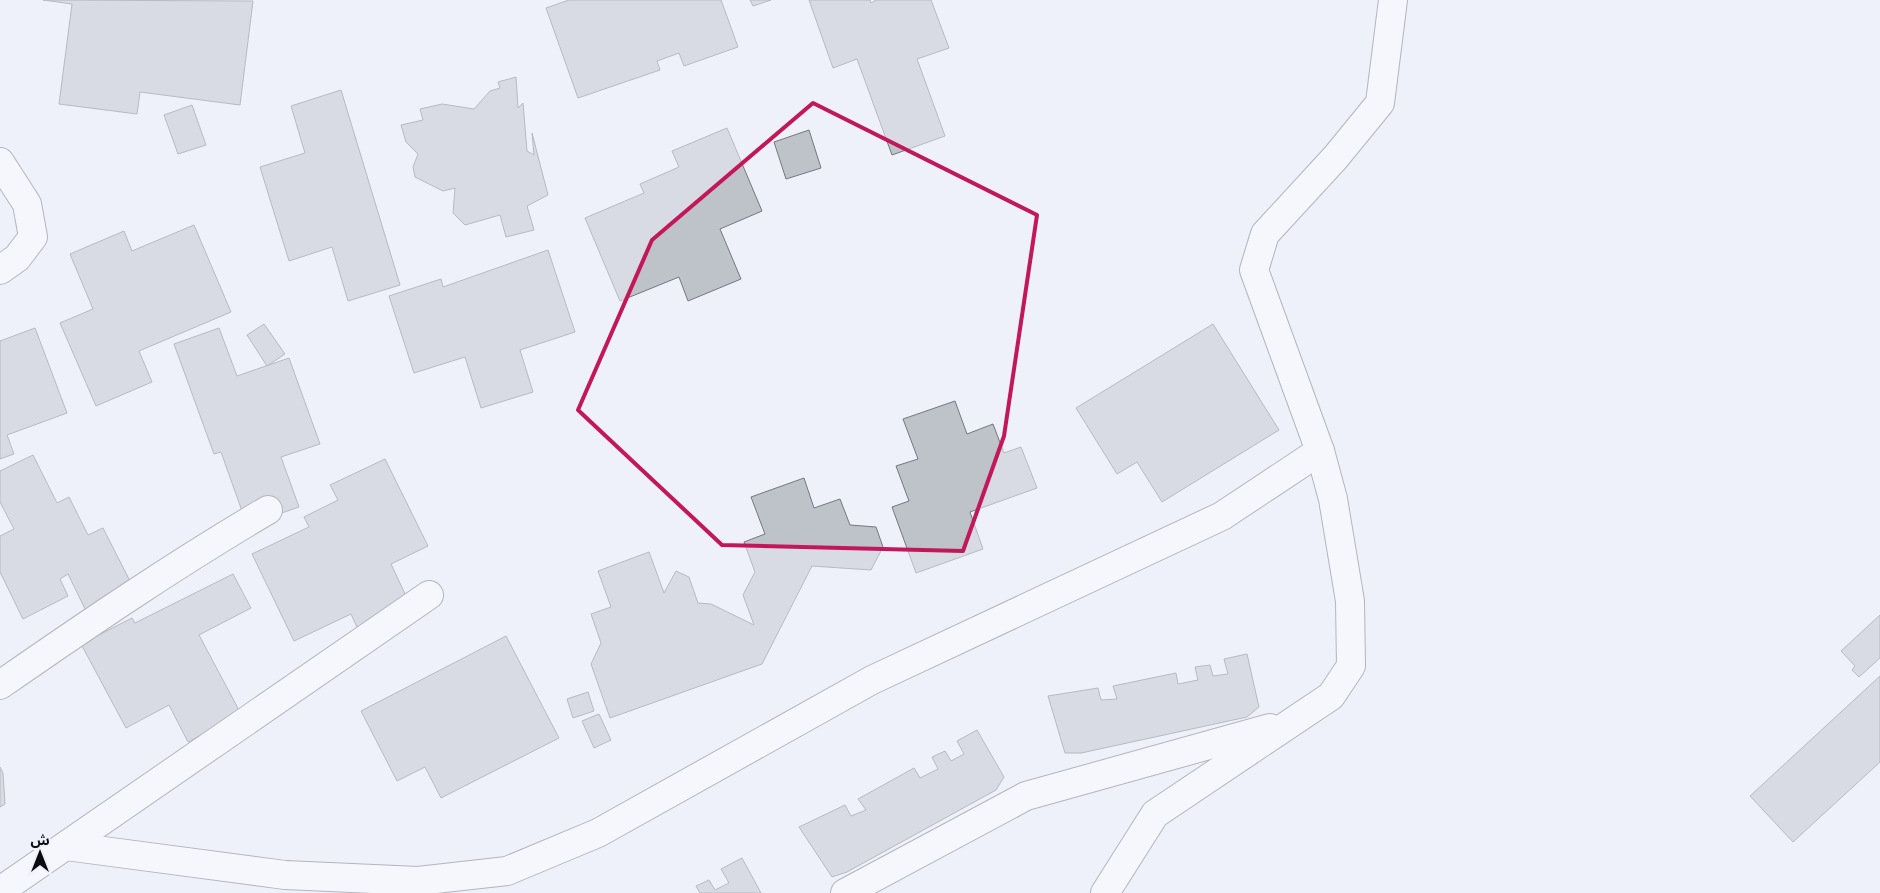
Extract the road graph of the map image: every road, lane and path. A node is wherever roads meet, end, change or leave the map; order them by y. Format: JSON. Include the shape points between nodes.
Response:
{"nodes":[{"id":1,"x":1393,"y":0,"type":"edge"},
{"id":2,"x":0,"y":162,"type":"edge"},
{"id":3,"x":0,"y":270,"type":"edge"},
{"id":4,"x":1320,"y":451,"type":"junction"},
{"id":5,"x":268,"y":510,"type":"dead end"},
{"id":6,"x":429,"y":595,"type":"dead end"},
{"id":7,"x":0,"y":685,"type":"edge"},
{"id":8,"x":1299,"y":720,"type":"junction"},
{"id":9,"x":66,"y":846,"type":"junction"},
{"id":10,"x":0,"y":891,"type":"edge"},
{"id":11,"x":845,"y":893,"type":"edge"},
{"id":12,"x":1105,"y":893,"type":"edge"}],
"edges":[{"from":1,"to":4,"type":"street","via":[[1380,103],[1265,234],[1254,270]]},
{"from":2,"to":3,"type":"street","via":[[27,204],[33,237],[17,258]]},
{"from":4,"to":8,"type":"street","via":[[1333,499],[1350,601],[1351,666],[1331,696]]},
{"from":4,"to":9,"type":"street","via":[[1222,516],[872,680],[598,833],[507,871],[418,881],[285,875]]},
{"from":5,"to":7,"type":"street","via":[[193,555]]},
{"from":6,"to":9,"type":"street"},
{"from":8,"to":11,"type":"street","via":[[1026,796]]},
{"from":8,"to":12,"type":"street","via":[[1154,814]]},
{"from":9,"to":10,"type":"street"}]}
